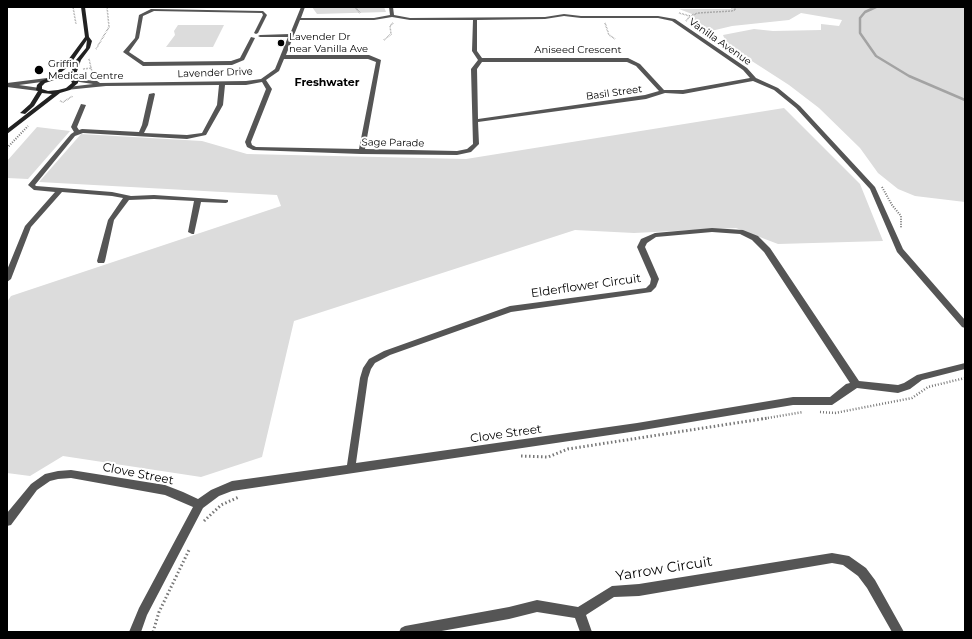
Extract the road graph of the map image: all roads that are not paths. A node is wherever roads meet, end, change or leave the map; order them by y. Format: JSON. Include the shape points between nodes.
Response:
{"nodes":[{"id":1,"x":83,"y":7,"type":"edge"},
{"id":2,"x":303,"y":7,"type":"edge"},
{"id":3,"x":391,"y":7,"type":"edge"},
{"id":4,"x":475,"y":18,"type":"junction"},
{"id":5,"x":298,"y":19,"type":"junction"},
{"id":6,"x":393,"y":19,"type":"junction"},
{"id":7,"x":256,"y":36,"type":"junction"},
{"id":8,"x":291,"y":36,"type":"junction"},
{"id":9,"x":88,"y":37,"type":"junction"},
{"id":10,"x":282,"y":57,"type":"junction"},
{"id":11,"x":481,"y":60,"type":"junction"},
{"id":12,"x":53,"y":78,"type":"junction"},
{"id":13,"x":74,"y":79,"type":"junction"},
{"id":14,"x":754,"y":79,"type":"junction"},
{"id":15,"x":47,"y":80,"type":"junction"},
{"id":16,"x":263,"y":80,"type":"junction"},
{"id":17,"x":222,"y":83,"type":"junction"},
{"id":18,"x":106,"y":84,"type":"junction"},
{"id":19,"x":68,"y":89,"type":"junction"},
{"id":20,"x":39,"y":90,"type":"junction"},
{"id":21,"x":662,"y":91,"type":"junction"},
{"id":22,"x":58,"y":92,"type":"junction"},
{"id":23,"x":152,"y":94,"type":"dead end"},
{"id":24,"x":83,"y":105,"type":"dead end"},
{"id":25,"x":476,"y":121,"type":"junction"},
{"id":26,"x":7,"y":127,"type":"edge"},
{"id":27,"x":7,"y":132,"type":"edge"},
{"id":28,"x":77,"y":133,"type":"junction"},
{"id":29,"x":141,"y":134,"type":"junction"},
{"id":30,"x":361,"y":152,"type":"junction"},
{"id":31,"x":59,"y":191,"type":"junction"},
{"id":32,"x":128,"y":197,"type":"junction"},
{"id":33,"x":198,"y":200,"type":"junction"},
{"id":34,"x":226,"y":201,"type":"dead end"},
{"id":35,"x":192,"y":232,"type":"dead end"},
{"id":36,"x":11,"y":259,"type":"edge"},
{"id":37,"x":101,"y":261,"type":"dead end"},
{"id":38,"x":7,"y":279,"type":"edge"},
{"id":39,"x":965,"y":325,"type":"edge"},
{"id":40,"x":965,"y":366,"type":"edge"},
{"id":41,"x":856,"y":384,"type":"junction"},
{"id":42,"x":351,"y":468,"type":"junction"},
{"id":43,"x":199,"y":505,"type":"junction"},
{"id":44,"x":7,"y":521,"type":"edge"},
{"id":45,"x":579,"y":613,"type":"junction"},
{"id":46,"x":136,"y":632,"type":"edge"},
{"id":47,"x":405,"y":632,"type":"edge"},
{"id":48,"x":586,"y":632,"type":"edge"},
{"id":49,"x":898,"y":632,"type":"edge"}],
"edges":[{"from":1,"to":9,"type":"main road"},
{"from":2,"to":5,"type":"street","name":"Lavender Drive"},
{"from":3,"to":6,"type":"street"},
{"from":4,"to":6,"type":"street","name":"Vanilla Avenue"},
{"from":4,"to":11,"type":"street","via":[[474,52]]},
{"from":4,"to":14,"type":"street","name":"Vanilla Avenue","via":[[545,18],[564,15],[668,18],[740,65]]},
{"from":5,"to":6,"type":"street","name":"Vanilla Avenue"},
{"from":5,"to":8,"type":"street","name":"Lavender Drive"},
{"from":7,"to":7,"type":"street","via":[[265,15],[263,12],[153,10],[141,15],[137,38],[126,52],[139,63],[145,64],[232,63],[242,59]]},
{"from":7,"to":8,"type":"street"},
{"from":8,"to":10,"type":"street","name":"Lavender Drive"},
{"from":9,"to":12,"type":"main road","via":[[67,65]]},
{"from":9,"to":13,"type":"main road","via":[[89,44],[79,60]]},
{"from":10,"to":16,"type":"street","name":"Lavender Drive","via":[[275,73]]},
{"from":10,"to":30,"type":"street","via":[[369,57],[379,61]]},
{"from":11,"to":21,"type":"street","name":"Aniseed Crescent","via":[[628,60],[638,65]]},
{"from":11,"to":25,"type":"street","name":"Sage Parade","via":[[474,69]]},
{"from":12,"to":13,"type":"main road"},
{"from":12,"to":15,"type":"main road"},
{"from":13,"to":18,"type":"street","name":"Lavender Drive"},
{"from":13,"to":19,"type":"main road","via":[[75,83]]},
{"from":14,"to":21,"type":"street","name":"Basil Street","via":[[683,92]]},
{"from":14,"to":39,"type":"street","name":"Vanilla Avenue","via":[[776,89],[794,103],[870,185],[877,194],[900,250]]},
{"from":15,"to":20,"type":"main road","via":[[40,84]]},
{"from":15,"to":20,"type":"street","via":[[7,85]]},
{"from":16,"to":17,"type":"street","name":"Lavender Drive"},
{"from":16,"to":30,"type":"street","name":"Sage Parade","via":[[270,89],[249,140],[248,144],[251,147],[262,151]]},
{"from":17,"to":18,"type":"street","name":"Lavender Drive"},
{"from":17,"to":29,"type":"street","via":[[220,105],[204,134],[187,137]]},
{"from":18,"to":19,"type":"street","name":"Lavender Drive"},
{"from":19,"to":22,"type":"main road"},
{"from":20,"to":22,"type":"main road"},
{"from":20,"to":26,"type":"main road","via":[[29,108]]},
{"from":21,"to":25,"type":"street","name":"Basil Street","via":[[646,98]]},
{"from":22,"to":27,"type":"main road"},
{"from":23,"to":29,"type":"street"},
{"from":24,"to":28,"type":"street","via":[[74,128]]},
{"from":25,"to":30,"type":"street","name":"Sage Parade","via":[[476,144],[473,149],[466,152]]},
{"from":28,"to":29,"type":"street","via":[[87,130]]},
{"from":28,"to":31,"type":"street","via":[[31,186]]},
{"from":31,"to":32,"type":"street"},
{"from":31,"to":36,"type":"street","via":[[31,220]]},
{"from":32,"to":33,"type":"street"},
{"from":32,"to":37,"type":"street","via":[[111,220]]},
{"from":33,"to":34,"type":"street"},
{"from":33,"to":35,"type":"street"},
{"from":36,"to":38,"type":"street"},
{"from":40,"to":41,"type":"street","via":[[920,377],[898,389]]},
{"from":41,"to":42,"type":"street","name":"Clove Street","via":[[832,401],[793,401],[630,428]]},
{"from":41,"to":42,"type":"street","name":"Elderflower Circuit","via":[[767,250],[755,238],[741,232],[712,230],[655,236],[644,240],[641,247],[655,279],[648,290],[510,309],[387,353],[372,362],[364,378]]},
{"from":42,"to":43,"type":"street","name":"Clove Street","via":[[232,486],[215,493]]},
{"from":43,"to":44,"type":"street","name":"Clove Street","via":[[165,490],[71,474],[48,477],[39,483],[27,494]]},
{"from":43,"to":46,"type":"street","via":[[150,599]]},
{"from":45,"to":47,"type":"street","via":[[538,606]]},
{"from":45,"to":48,"type":"street"},
{"from":45,"to":49,"type":"street","name":"Yarrow Circuit","via":[[612,592],[639,590],[832,558],[845,560],[862,572]]}]}
